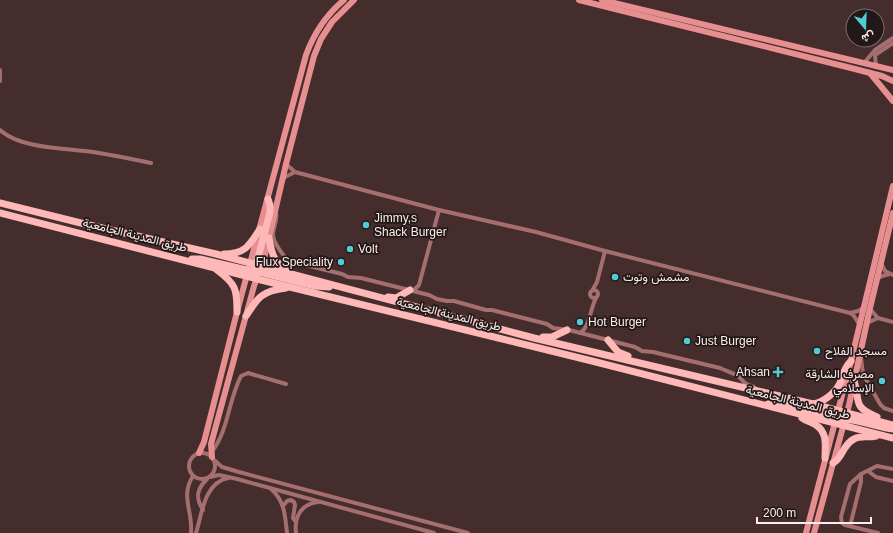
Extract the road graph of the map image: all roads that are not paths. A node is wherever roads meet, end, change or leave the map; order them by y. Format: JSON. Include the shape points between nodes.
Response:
{"nodes":[{"id":1,"x":344,"y":0,"type":"edge"},
{"id":2,"x":354,"y":0,"type":"edge"},
{"id":3,"x":579,"y":0,"type":"edge"},
{"id":4,"x":602,"y":0,"type":"edge"},
{"id":5,"x":893,"y":38,"type":"edge"},
{"id":6,"x":893,"y":43,"type":"edge"},
{"id":7,"x":864,"y":63,"type":"junction"},
{"id":8,"x":893,"y":65,"type":"edge"},
{"id":9,"x":879,"y":67,"type":"junction"},
{"id":10,"x":0,"y":70,"type":"edge"},
{"id":11,"x":893,"y":70,"type":"edge"},
{"id":12,"x":870,"y":73,"type":"junction"},
{"id":13,"x":0,"y":81,"type":"edge"},
{"id":14,"x":893,"y":81,"type":"edge"},
{"id":15,"x":893,"y":101,"type":"edge"},
{"id":16,"x":0,"y":130,"type":"edge"},
{"id":17,"x":151,"y":163,"type":"dead end"},
{"id":18,"x":286,"y":164,"type":"junction"},
{"id":19,"x":294,"y":172,"type":"junction"},
{"id":20,"x":283,"y":178,"type":"junction"},
{"id":21,"x":893,"y":186,"type":"edge"},
{"id":22,"x":268,"y":199,"type":"junction"},
{"id":23,"x":0,"y":203,"type":"edge"},
{"id":24,"x":439,"y":210,"type":"junction"},
{"id":25,"x":275,"y":211,"type":"junction"},
{"id":26,"x":0,"y":212,"type":"edge"},
{"id":27,"x":893,"y":213,"type":"edge"},
{"id":28,"x":260,"y":229,"type":"junction"},
{"id":29,"x":269,"y":238,"type":"junction"},
{"id":30,"x":605,"y":251,"type":"junction"},
{"id":31,"x":216,"y":254,"type":"junction"},
{"id":32,"x":188,"y":260,"type":"junction"},
{"id":33,"x":881,"y":263,"type":"junction"},
{"id":34,"x":214,"y":268,"type":"junction"},
{"id":35,"x":255,"y":271,"type":"junction"},
{"id":36,"x":290,"y":274,"type":"junction"},
{"id":37,"x":892,"y":274,"type":"edge"},
{"id":38,"x":877,"y":279,"type":"junction"},
{"id":39,"x":419,"y":282,"type":"junction"},
{"id":40,"x":597,"y":282,"type":"junction"},
{"id":41,"x":335,"y":286,"type":"junction"},
{"id":42,"x":291,"y":287,"type":"junction"},
{"id":43,"x":411,"y":290,"type":"junction"},
{"id":44,"x":592,"y":291,"type":"junction"},
{"id":45,"x":598,"y":292,"type":"junction"},
{"id":46,"x":422,"y":293,"type":"junction"},
{"id":47,"x":379,"y":298,"type":"junction"},
{"id":48,"x":594,"y":298,"type":"junction"},
{"id":49,"x":866,"y":308,"type":"junction"},
{"id":50,"x":237,"y":312,"type":"junction"},
{"id":51,"x":850,"y":313,"type":"junction"},
{"id":52,"x":246,"y":316,"type":"junction"},
{"id":53,"x":878,"y":318,"type":"junction"},
{"id":54,"x":893,"y":322,"type":"edge"},
{"id":55,"x":586,"y":324,"type":"junction"},
{"id":56,"x":860,"y":324,"type":"junction"},
{"id":57,"x":867,"y":324,"type":"junction"},
{"id":58,"x":567,"y":330,"type":"junction"},
{"id":59,"x":580,"y":333,"type":"junction"},
{"id":60,"x":590,"y":335,"type":"junction"},
{"id":61,"x":534,"y":338,"type":"junction"},
{"id":62,"x":608,"y":340,"type":"junction"},
{"id":63,"x":860,"y":352,"type":"junction"},
{"id":64,"x":851,"y":361,"type":"junction"},
{"id":65,"x":636,"y":362,"type":"junction"},
{"id":66,"x":854,"y":381,"type":"junction"},
{"id":67,"x":286,"y":384,"type":"dead end"},
{"id":68,"x":766,"y":393,"type":"junction"},
{"id":69,"x":813,"y":404,"type":"junction"},
{"id":70,"x":766,"y":405,"type":"junction"},
{"id":71,"x":893,"y":411,"type":"edge"},
{"id":72,"x":799,"y":414,"type":"junction"},
{"id":73,"x":836,"y":417,"type":"junction"},
{"id":74,"x":845,"y":419,"type":"junction"},
{"id":75,"x":890,"y":424,"type":"edge"},
{"id":76,"x":893,"y":429,"type":"edge"},
{"id":77,"x":878,"y":434,"type":"junction"},
{"id":78,"x":893,"y":438,"type":"edge"},
{"id":79,"x":199,"y":454,"type":"junction"},
{"id":80,"x":212,"y":456,"type":"junction"},
{"id":81,"x":825,"y":458,"type":"junction"},
{"id":82,"x":833,"y":463,"type":"junction"},
{"id":83,"x":893,"y":469,"type":"edge"},
{"id":84,"x":868,"y":470,"type":"junction"},
{"id":85,"x":861,"y":474,"type":"junction"},
{"id":86,"x":193,"y":476,"type":"junction"},
{"id":87,"x":208,"y":478,"type":"junction"},
{"id":88,"x":231,"y":478,"type":"junction"},
{"id":89,"x":893,"y":481,"type":"edge"},
{"id":90,"x":269,"y":488,"type":"junction"},
{"id":91,"x":319,"y":502,"type":"junction"},
{"id":92,"x":357,"y":504,"type":"junction"},
{"id":93,"x":283,"y":506,"type":"junction"},
{"id":94,"x":203,"y":510,"type":"junction"},
{"id":95,"x":355,"y":512,"type":"junction"},
{"id":96,"x":296,"y":522,"type":"junction"},
{"id":97,"x":850,"y":526,"type":"junction"},
{"id":98,"x":191,"y":533,"type":"edge"},
{"id":99,"x":196,"y":533,"type":"edge"},
{"id":100,"x":287,"y":533,"type":"edge"},
{"id":101,"x":296,"y":533,"type":"edge"},
{"id":102,"x":434,"y":533,"type":"edge"},
{"id":103,"x":468,"y":533,"type":"edge"},
{"id":104,"x":806,"y":533,"type":"edge"},
{"id":105,"x":814,"y":533,"type":"edge"},
{"id":106,"x":878,"y":533,"type":"edge"}],
"edges":[{"from":1,"to":22,"type":"main road","via":[[325,20],[310,45]]},
{"from":2,"to":18,"type":"main road","via":[[332,22],[317,47]]},
{"from":3,"to":12,"type":"main road"},
{"from":4,"to":7,"type":"main road"},
{"from":5,"to":7,"type":"street","via":[[875,50]]},
{"from":6,"to":9,"type":"street","via":[[876,55]]},
{"from":7,"to":9,"type":"main road"},
{"from":8,"to":9,"type":"main road"},
{"from":9,"to":11,"type":"main road"},
{"from":10,"to":13,"type":"street"},
{"from":12,"to":14,"type":"main road"},
{"from":12,"to":15,"type":"main road"},
{"from":16,"to":17,"type":"street","via":[[18,140],[39,145]]},
{"from":18,"to":19,"type":"street"},
{"from":18,"to":20,"type":"main road"},
{"from":19,"to":20,"type":"street"},
{"from":19,"to":24,"type":"street"},
{"from":20,"to":25,"type":"main road"},
{"from":21,"to":49,"type":"main road"},
{"from":22,"to":28,"type":"main road"},
{"from":22,"to":35,"type":"main road","via":[[270,212]]},
{"from":23,"to":31,"type":"main road","name":"طريق المدينة الجامعية"},
{"from":24,"to":30,"type":"street"},
{"from":24,"to":39,"type":"street"},
{"from":25,"to":29,"type":"main road"},
{"from":25,"to":43,"type":"street","via":[[277,218],[273,237],[287,260]]},
{"from":26,"to":32,"type":"main road","name":"طريق المدينة الجامعية"},
{"from":27,"to":33,"type":"main road"},
{"from":28,"to":31,"type":"main road","via":[[250,245],[242,251]]},
{"from":28,"to":35,"type":"main road"},
{"from":29,"to":35,"type":"main road"},
{"from":29,"to":36,"type":"main road","via":[[273,257]]},
{"from":30,"to":40,"type":"street"},
{"from":30,"to":51,"type":"street"},
{"from":31,"to":35,"type":"main road","name":"طريق المدينة الجامعية"},
{"from":32,"to":34,"type":"main road","name":"طريق المدينة الجامعية"},
{"from":32,"to":35,"type":"main road","via":[[200,259]]},
{"from":33,"to":37,"type":"street","via":[[884,269]]},
{"from":33,"to":38,"type":"main road"},
{"from":34,"to":35,"type":"main road","name":"طريق المدينة الجامعية"},
{"from":34,"to":50,"type":"main road","via":[[234,285]]},
{"from":35,"to":36,"type":"main road","name":"طريق المدينة الجامعية"},
{"from":35,"to":41,"type":"main road","via":[[319,287]]},
{"from":35,"to":42,"type":"main road","name":"طريق المدينة الجامعية"},
{"from":35,"to":50,"type":"main road"},
{"from":35,"to":52,"type":"main road"},
{"from":36,"to":41,"type":"main road","name":"طريق المدينة الجامعية"},
{"from":37,"to":38,"type":"street"},
{"from":38,"to":49,"type":"main road"},
{"from":39,"to":43,"type":"street","via":[[417,288]]},
{"from":39,"to":46,"type":"street"},
{"from":40,"to":44,"type":"street"},
{"from":40,"to":45,"type":"street"},
{"from":41,"to":47,"type":"main road","name":"طريق المدينة الجامعية"},
{"from":42,"to":52,"type":"main road","via":[[263,294]]},
{"from":42,"to":70,"type":"main road","name":"طريق المدينة الجامعية"},
{"from":43,"to":46,"type":"street"},
{"from":43,"to":47,"type":"main road","via":[[396,298]]},
{"from":44,"to":45,"type":"street"},
{"from":44,"to":48,"type":"street","via":[[590,293]]},
{"from":45,"to":48,"type":"street"},
{"from":46,"to":58,"type":"street","via":[[437,299],[492,310]]},
{"from":47,"to":61,"type":"main road","name":"طريق المدينة الجامعية"},
{"from":48,"to":55,"type":"street"},
{"from":49,"to":51,"type":"street"},
{"from":49,"to":53,"type":"street"},
{"from":49,"to":56,"type":"main road"},
{"from":49,"to":57,"type":"main road"},
{"from":50,"to":79,"type":"main road"},
{"from":51,"to":56,"type":"street"},
{"from":52,"to":80,"type":"main road","via":[[211,444]]},
{"from":53,"to":54,"type":"street"},
{"from":53,"to":57,"type":"street"},
{"from":55,"to":59,"type":"street"},
{"from":55,"to":60,"type":"street"},
{"from":56,"to":64,"type":"main road"},
{"from":57,"to":63,"type":"main road"},
{"from":58,"to":59,"type":"street"},
{"from":58,"to":61,"type":"main road","via":[[550,338]]},
{"from":59,"to":60,"type":"street"},
{"from":60,"to":62,"type":"street"},
{"from":61,"to":65,"type":"main road","name":"طريق المدينة الجامعية"},
{"from":62,"to":65,"type":"main road","via":[[618,352]]},
{"from":62,"to":68,"type":"street","via":[[642,351],[720,368],[737,374],[746,384],[762,389]]},
{"from":63,"to":66,"type":"main road"},
{"from":63,"to":71,"type":"street","via":[[863,374],[875,396],[882,407]]},
{"from":64,"to":69,"type":"main road","via":[[836,388],[825,400]]},
{"from":64,"to":73,"type":"main road"},
{"from":65,"to":68,"type":"main road","name":"طريق المدينة الجامعية"},
{"from":66,"to":74,"type":"main road"},
{"from":66,"to":75,"type":"main road","via":[[857,400],[862,408]]},
{"from":67,"to":80,"type":"street","via":[[248,374],[241,376],[222,438]]},
{"from":68,"to":69,"type":"main road","name":"طريق المدينة الجامعية"},
{"from":69,"to":73,"type":"main road","name":"طريق المدينة الجامعية"},
{"from":70,"to":72,"type":"main road","name":"طريق المدينة الجامعية"},
{"from":70,"to":73,"type":"main road","via":[[777,403]]},
{"from":72,"to":73,"type":"main road","name":"طريق المدينة الجامعية"},
{"from":72,"to":81,"type":"main road","via":[[823,432]]},
{"from":73,"to":74,"type":"main road","name":"طريق المدينة الجامعية"},
{"from":73,"to":74,"type":"main road"},
{"from":73,"to":81,"type":"main road"},
{"from":74,"to":75,"type":"main road","name":"طريق المدينة الجامعية"},
{"from":74,"to":76,"type":"main road"},
{"from":74,"to":77,"type":"main road","name":"طريق المدينة الجامعية"},
{"from":74,"to":82,"type":"main road"},
{"from":77,"to":78,"type":"main road","name":"طريق المدينة الجامعية"},
{"from":77,"to":82,"type":"main road","via":[[852,440]]},
{"from":79,"to":80,"type":"street"},
{"from":79,"to":86,"type":"street","via":[[189,463]]},
{"from":80,"to":87,"type":"street","via":[[215,467]]},
{"from":80,"to":92,"type":"street","via":[[222,467]]},
{"from":81,"to":104,"type":"main road"},
{"from":82,"to":105,"type":"main road"},
{"from":83,"to":84,"type":"street","via":[[878,466]]},
{"from":84,"to":85,"type":"street"},
{"from":84,"to":89,"type":"street","via":[[876,477]]},
{"from":85,"to":97,"type":"street","via":[[862,480]]},
{"from":85,"to":97,"type":"street","via":[[850,484],[841,517],[842,523]]},
{"from":86,"to":87,"type":"street","via":[[198,479]]},
{"from":86,"to":98,"type":"street","via":[[186,490]]},
{"from":87,"to":88,"type":"street","via":[[219,475]]},
{"from":87,"to":94,"type":"street","via":[[200,486],[197,494]]},
{"from":88,"to":90,"type":"street"},
{"from":88,"to":94,"type":"street","via":[[222,479],[212,486]]},
{"from":90,"to":91,"type":"street"},
{"from":90,"to":93,"type":"street","via":[[278,496]]},
{"from":91,"to":95,"type":"street"},
{"from":91,"to":96,"type":"street","via":[[303,508]]},
{"from":92,"to":95,"type":"street"},
{"from":92,"to":103,"type":"street"},
{"from":93,"to":96,"type":"street","via":[[287,501],[294,502],[293,518]]},
{"from":93,"to":100,"type":"street"},
{"from":94,"to":99,"type":"street"},
{"from":95,"to":102,"type":"street"},
{"from":96,"to":101,"type":"street"},
{"from":97,"to":106,"type":"street"}]}
